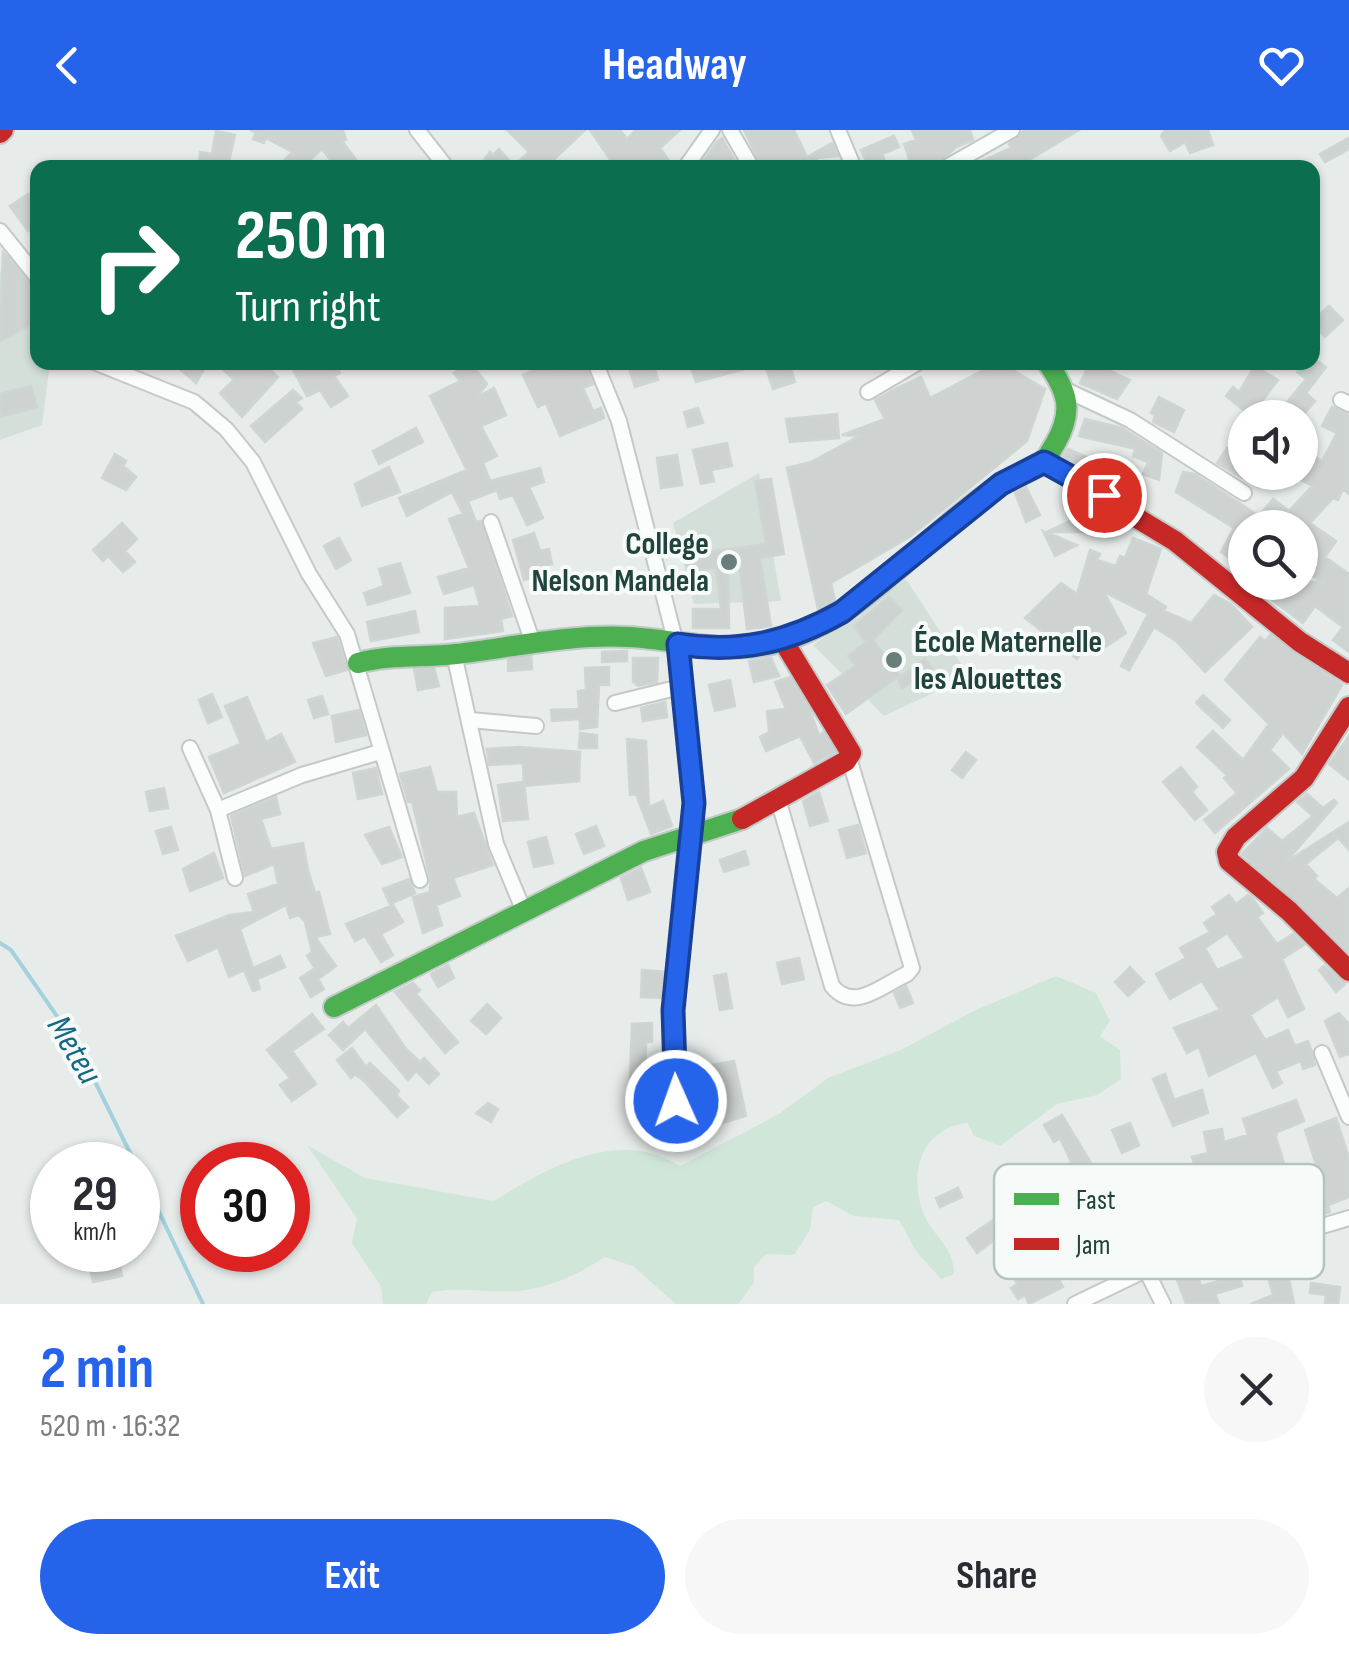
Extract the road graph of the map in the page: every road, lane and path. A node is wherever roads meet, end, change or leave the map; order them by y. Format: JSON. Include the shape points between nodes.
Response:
{"nodes":[{"id":1,"x":417,"y":130,"type":"edge"},
{"id":2,"x":712,"y":130,"type":"edge"},
{"id":3,"x":730,"y":130,"type":"edge"},
{"id":4,"x":838,"y":130,"type":"edge"},
{"id":5,"x":1012,"y":130,"type":"edge"},
{"id":6,"x":441,"y":160,"type":"edge"},
{"id":7,"x":691,"y":160,"type":"edge"},
{"id":8,"x":747,"y":160,"type":"edge"},
{"id":9,"x":851,"y":160,"type":"edge"},
{"id":10,"x":959,"y":160,"type":"edge"},
{"id":11,"x":0,"y":231,"type":"edge"},
{"id":12,"x":30,"y":268,"type":"edge"},
{"id":13,"x":114,"y":370,"type":"edge"},
{"id":14,"x":599,"y":370,"type":"edge"},
{"id":15,"x":905,"y":370,"type":"edge"},
{"id":16,"x":1053,"y":370,"type":"edge"},
{"id":17,"x":1066,"y":390,"type":"junction"},
{"id":18,"x":868,"y":392,"type":"dead end"},
{"id":19,"x":1044,"y":462,"type":"junction"},
{"id":20,"x":1244,"y":494,"type":"dead end"},
{"id":21,"x":491,"y":522,"type":"dead end"},
{"id":22,"x":532,"y":640,"type":"junction"},
{"id":23,"x":784,"y":642,"type":"junction"},
{"id":24,"x":678,"y":644,"type":"junction"},
{"id":25,"x":454,"y":654,"type":"junction"},
{"id":26,"x":358,"y":663,"type":"junction"},
{"id":27,"x":1349,"y":673,"type":"edge"},
{"id":28,"x":684,"y":686,"type":"junction"},
{"id":29,"x":615,"y":703,"type":"dead end"},
{"id":30,"x":1349,"y":707,"type":"edge"},
{"id":31,"x":470,"y":720,"type":"junction"},
{"id":32,"x":536,"y":726,"type":"dead end"},
{"id":33,"x":190,"y":748,"type":"dead end"},
{"id":34,"x":380,"y":752,"type":"junction"},
{"id":35,"x":849,"y":758,"type":"junction"},
{"id":36,"x":778,"y":799,"type":"junction"},
{"id":37,"x":218,"y":810,"type":"junction"},
{"id":38,"x":692,"y":835,"type":"junction"},
{"id":39,"x":235,"y":878,"type":"dead end"},
{"id":40,"x":420,"y":880,"type":"dead end"},
{"id":41,"x":522,"y":909,"type":"junction"},
{"id":42,"x":1349,"y":971,"type":"edge"},
{"id":43,"x":334,"y":1006,"type":"dead end"},
{"id":44,"x":1322,"y":1053,"type":"dead end"},
{"id":45,"x":676,"y":1101,"type":"dead end"},
{"id":46,"x":1349,"y":1117,"type":"edge"},
{"id":47,"x":1349,"y":1218,"type":"edge"},
{"id":48,"x":1324,"y":1226,"type":"edge"},
{"id":49,"x":1127,"y":1279,"type":"edge"},
{"id":50,"x":1150,"y":1279,"type":"edge"},
{"id":51,"x":1075,"y":1304,"type":"edge"},
{"id":52,"x":1163,"y":1304,"type":"edge"}],
"edges":[{"from":1,"to":6,"type":"street"},
{"from":2,"to":7,"type":"street"},
{"from":3,"to":8,"type":"street"},
{"from":4,"to":9,"type":"street"},
{"from":5,"to":10,"type":"street"},
{"from":11,"to":12,"type":"street"},
{"from":13,"to":26,"type":"street","via":[[194,402],[226,429],[253,462]]},
{"from":14,"to":24,"type":"street"},
{"from":15,"to":18,"type":"street"},
{"from":16,"to":17,"type":"street"},
{"from":17,"to":19,"type":"street","via":[[1064,428]]},
{"from":17,"to":20,"type":"street","via":[[1130,420]]},
{"from":19,"to":23,"type":"street","via":[[1001,484],[842,612]]},
{"from":19,"to":27,"type":"street","via":[[1175,541]]},
{"from":21,"to":22,"type":"street"},
{"from":22,"to":24,"type":"street","via":[[630,636]]},
{"from":22,"to":25,"type":"street"},
{"from":23,"to":24,"type":"street"},
{"from":23,"to":35,"type":"street","via":[[849,746]]},
{"from":24,"to":28,"type":"street"},
{"from":25,"to":26,"type":"street"},
{"from":25,"to":31,"type":"street"},
{"from":26,"to":34,"type":"street"},
{"from":28,"to":29,"type":"street"},
{"from":28,"to":38,"type":"street"},
{"from":30,"to":42,"type":"street","via":[[1304,778],[1236,837],[1228,852],[1230,861]]},
{"from":31,"to":32,"type":"street"},
{"from":31,"to":41,"type":"street","via":[[496,844]]},
{"from":33,"to":37,"type":"street"},
{"from":34,"to":37,"type":"street"},
{"from":34,"to":40,"type":"street"},
{"from":35,"to":36,"type":"street"},
{"from":35,"to":36,"type":"street","via":[[906,937],[912,968],[907,974],[854,1000],[832,986]]},
{"from":36,"to":38,"type":"street"},
{"from":37,"to":39,"type":"street"},
{"from":38,"to":41,"type":"street"},
{"from":38,"to":45,"type":"street","via":[[673,1010]]},
{"from":41,"to":43,"type":"street"},
{"from":44,"to":46,"type":"street"},
{"from":47,"to":48,"type":"street"},
{"from":49,"to":51,"type":"street"},
{"from":50,"to":52,"type":"street"}]}
